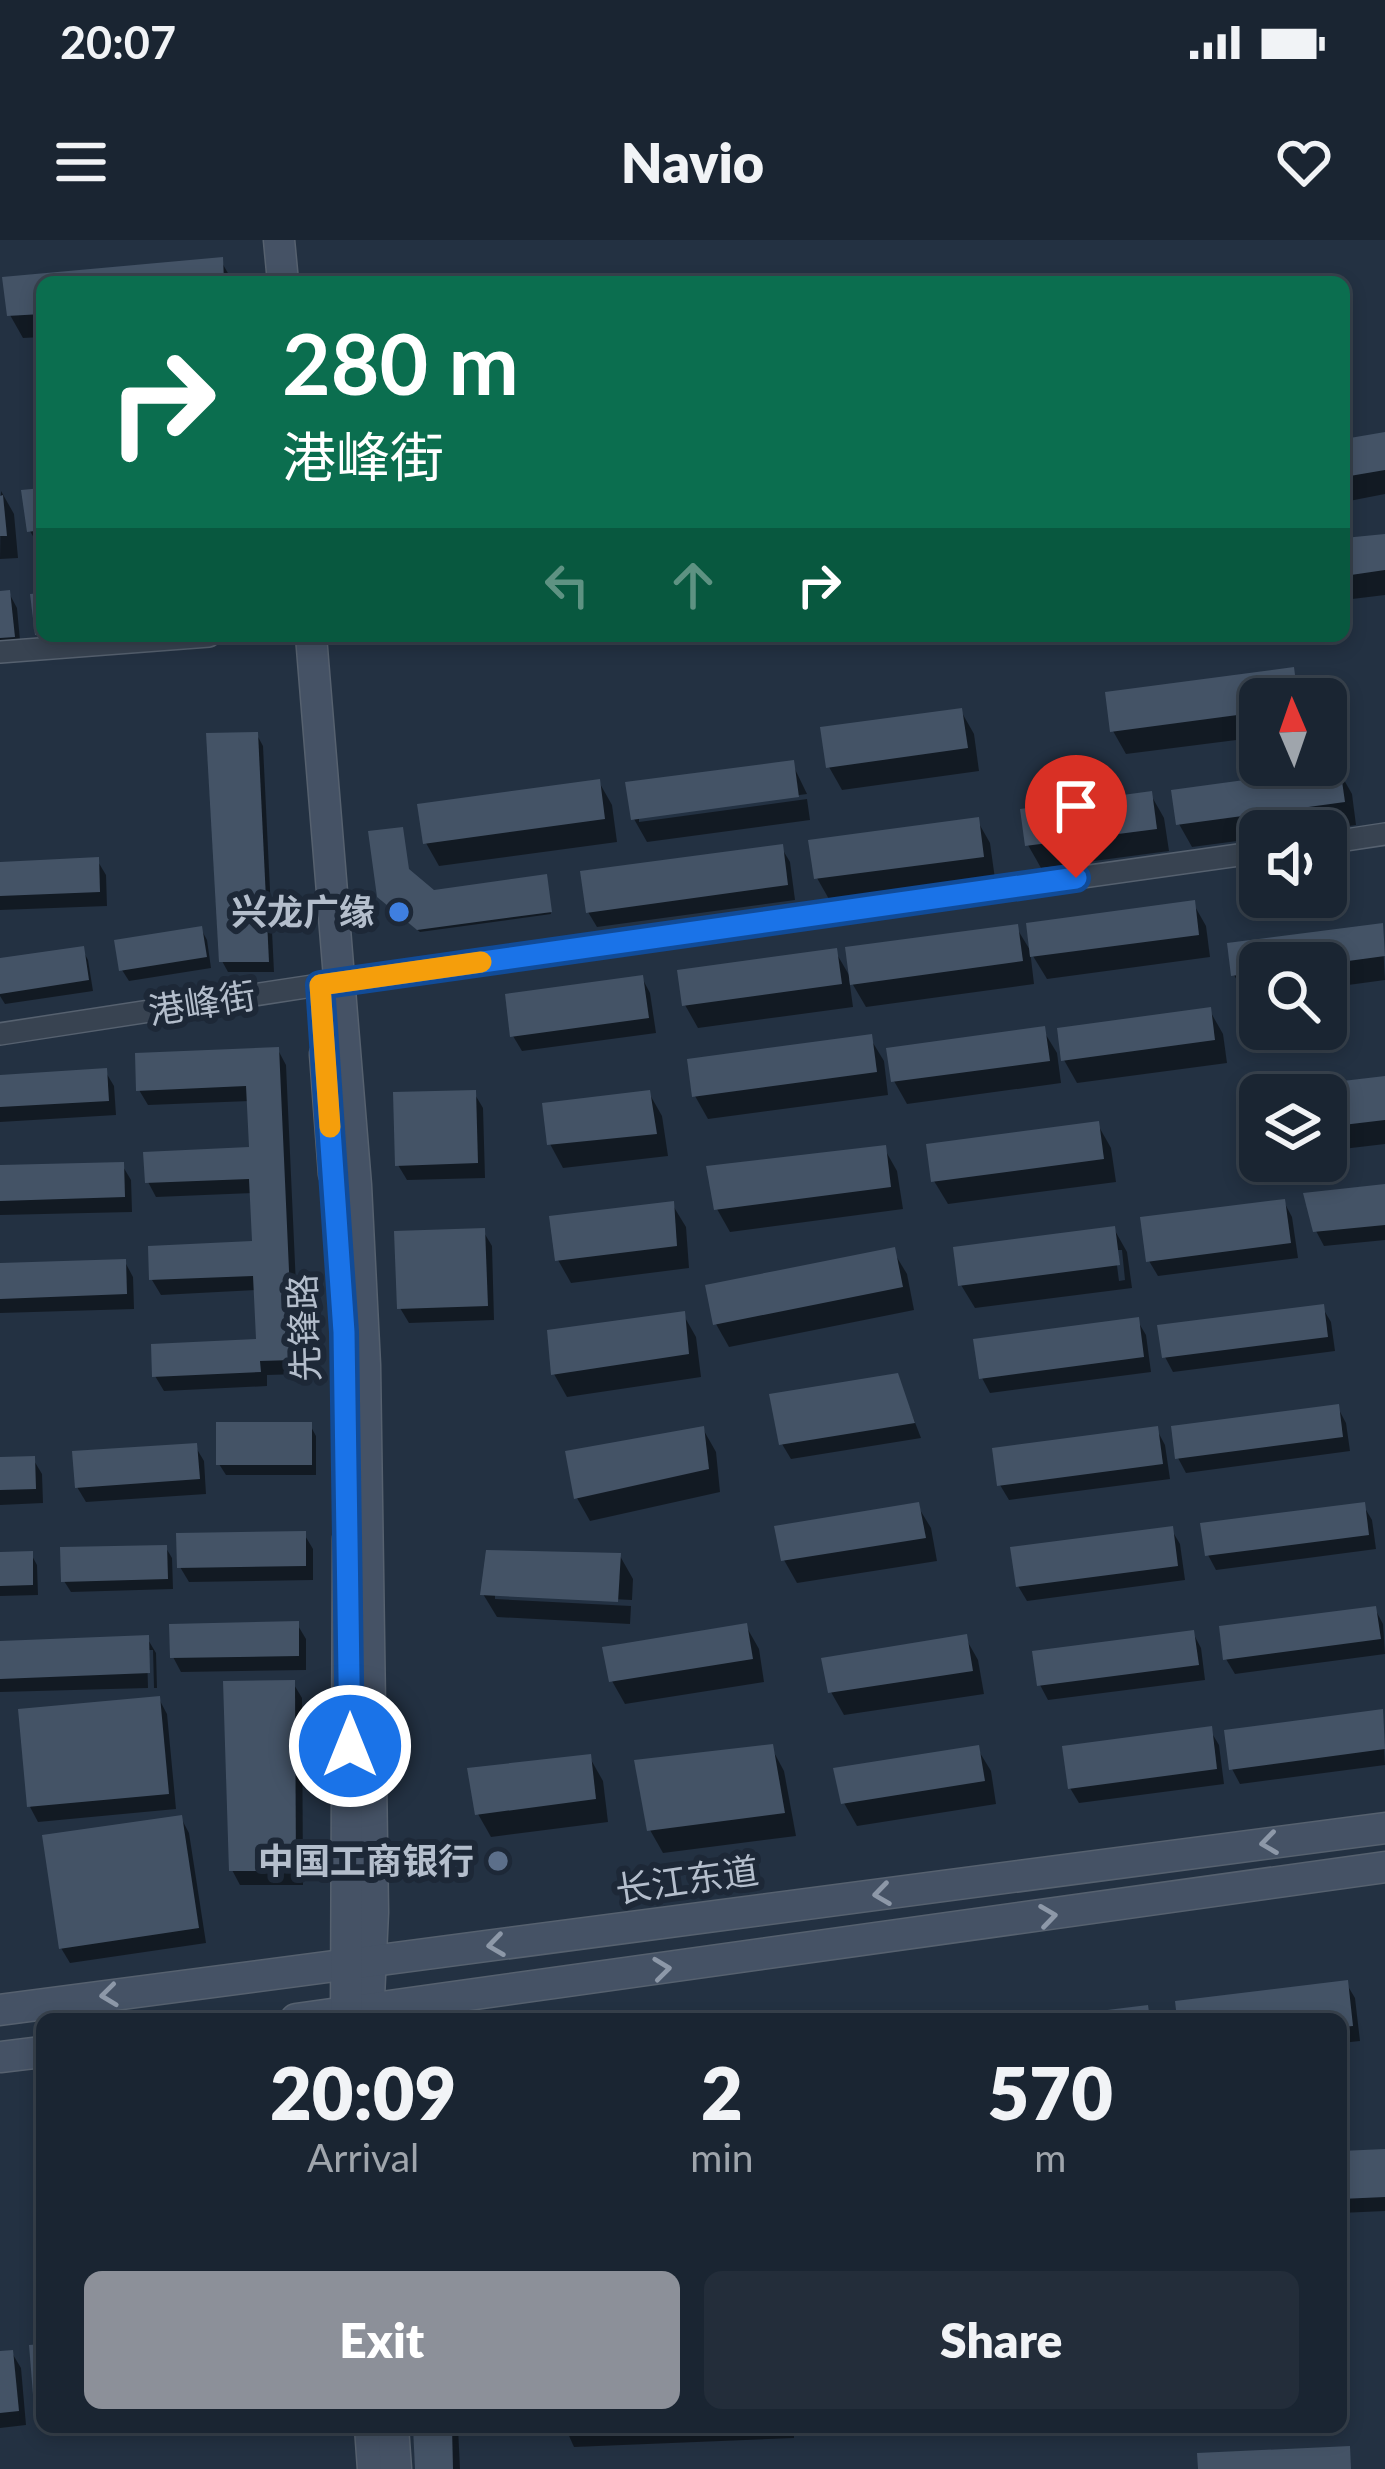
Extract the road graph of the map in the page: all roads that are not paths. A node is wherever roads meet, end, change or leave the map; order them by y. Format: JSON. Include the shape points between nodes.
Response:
{"nodes":[{"id":1,"x":264,"y":240,"type":"edge"},
{"id":2,"x":279,"y":240,"type":"edge"},
{"id":3,"x":267,"y":276,"type":"edge"},
{"id":4,"x":282,"y":276,"type":"edge"},
{"id":5,"x":130,"y":642,"type":"edge"},
{"id":6,"x":295,"y":642,"type":"edge"},
{"id":7,"x":311,"y":642,"type":"edge"},
{"id":8,"x":0,"y":652,"type":"edge"},
{"id":9,"x":1385,"y":834,"type":"edge"},
{"id":10,"x":1347,"y":840,"type":"edge"},
{"id":11,"x":1239,"y":855,"type":"edge"},
{"id":12,"x":330,"y":983,"type":"junction"},
{"id":13,"x":0,"y":1034,"type":"edge"},
{"id":14,"x":1385,"y":1828,"type":"edge"},
{"id":15,"x":1385,"y":1867,"type":"edge"},
{"id":16,"x":357,"y":1963,"type":"junction"},
{"id":17,"x":0,"y":2010,"type":"edge"},
{"id":18,"x":357,"y":2013,"type":"edge"},
{"id":19,"x":371,"y":2013,"type":"edge"},
{"id":20,"x":36,"y":2053,"type":"edge"},
{"id":21,"x":0,"y":2057,"type":"edge"},
{"id":22,"x":370,"y":2433,"type":"edge"},
{"id":23,"x":393,"y":2433,"type":"edge"},
{"id":24,"x":373,"y":2469,"type":"edge"},
{"id":25,"x":396,"y":2469,"type":"edge"}],
"edges":[{"from":1,"to":3,"type":"main road"},
{"from":2,"to":4,"type":"main road"},
{"from":5,"to":8,"type":"street"},
{"from":6,"to":12,"type":"main road","name":"先锋路"},
{"from":7,"to":12,"type":"main road"},
{"from":9,"to":10,"type":"street"},
{"from":11,"to":12,"type":"street","name":"港峰街"},
{"from":12,"to":13,"type":"street","name":"港峰街"},
{"from":12,"to":16,"type":"main road","name":"先锋路"},
{"from":14,"to":16,"type":"main road","name":"长江东道","one_way":true},
{"from":19,"to":15,"type":"main road","one_way":true},
{"from":16,"to":17,"type":"main road","name":"长江东道","one_way":true},
{"from":16,"to":18,"type":"main road","name":"先锋路"},
{"from":20,"to":21,"type":"main road"},
{"from":22,"to":24,"type":"main road"},
{"from":23,"to":25,"type":"main road"}]}
